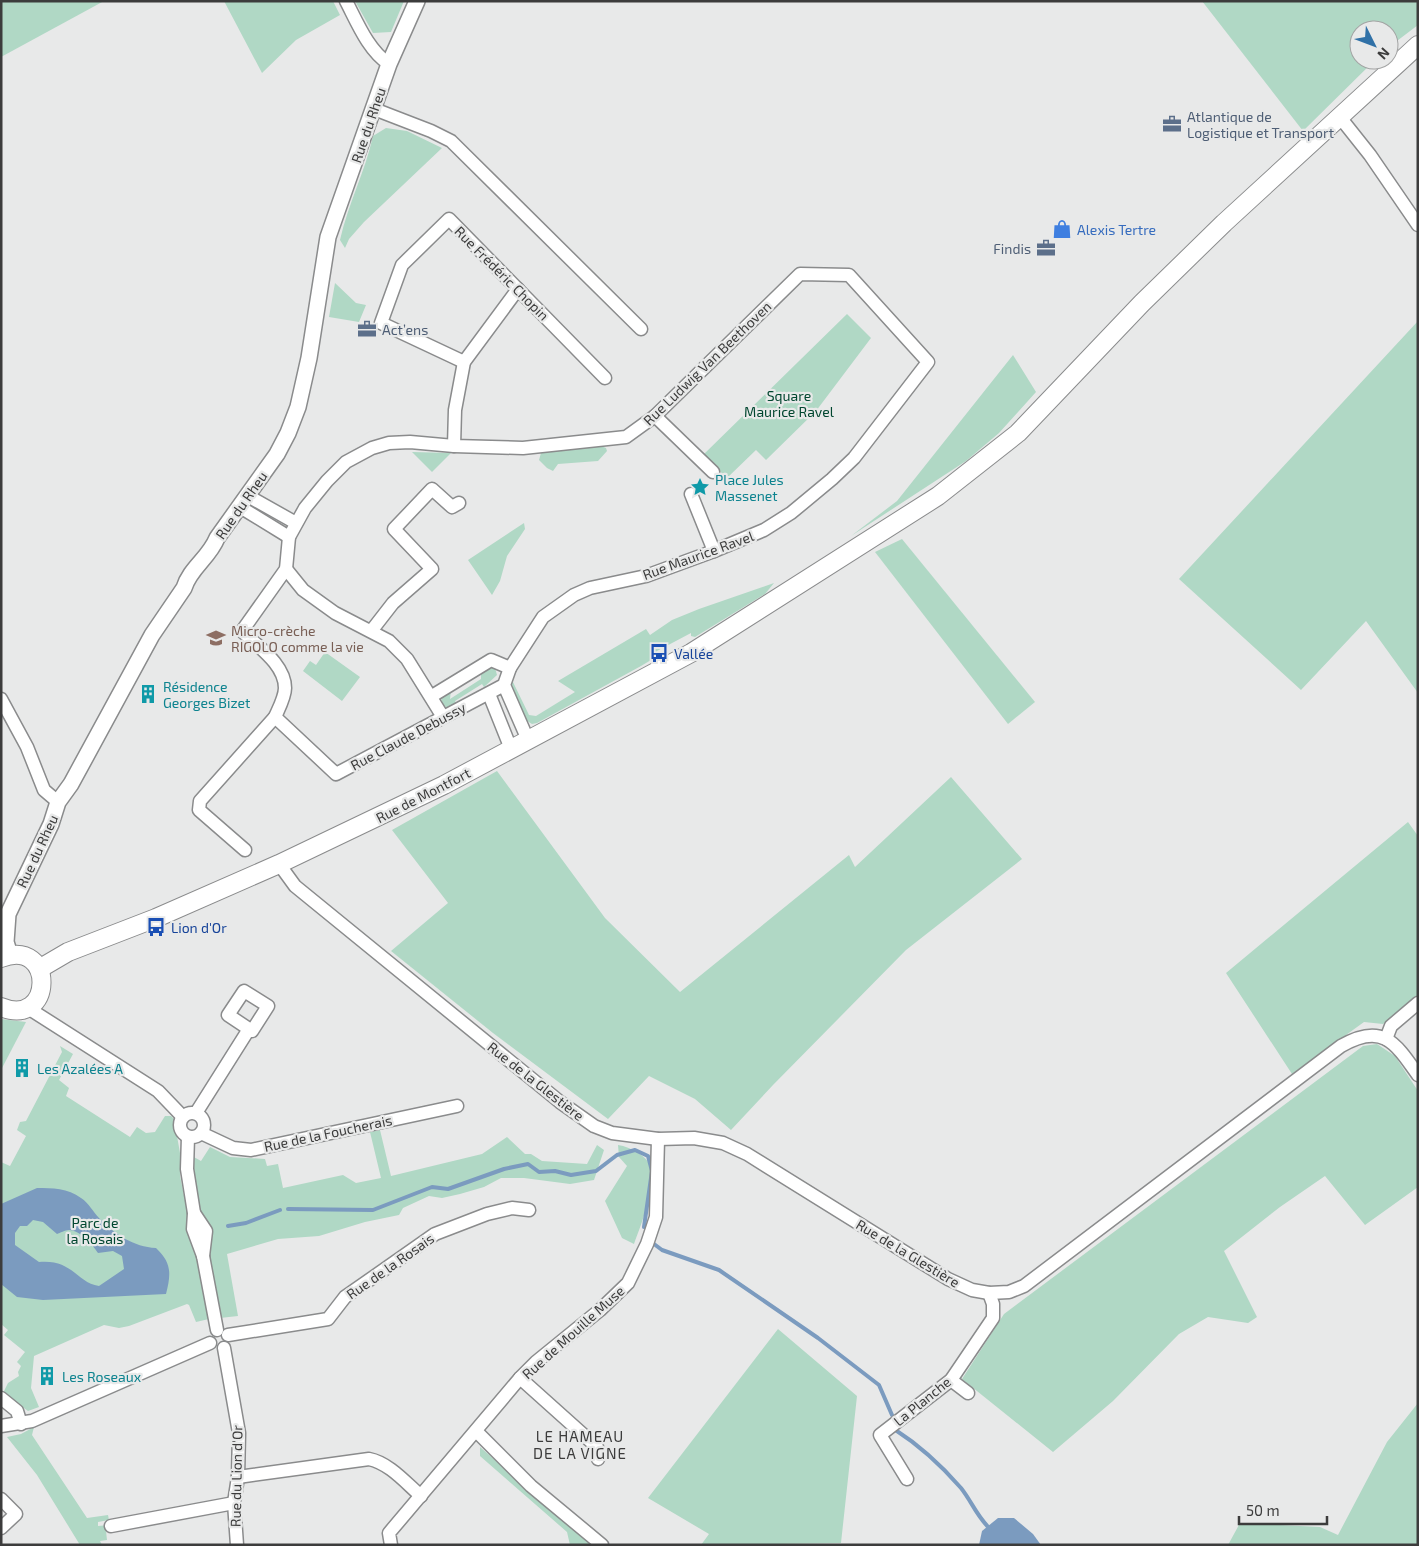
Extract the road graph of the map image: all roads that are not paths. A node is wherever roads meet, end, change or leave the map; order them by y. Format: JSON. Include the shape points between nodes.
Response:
{"nodes":[{"id":1,"x":346,"y":1,"type":"edge"},
{"id":2,"x":417,"y":1,"type":"edge"},
{"id":3,"x":1418,"y":44,"type":"edge"},
{"id":4,"x":389,"y":64,"type":"junction"},
{"id":5,"x":374,"y":109,"type":"junction"},
{"id":6,"x":1339,"y":116,"type":"junction"},
{"id":7,"x":1418,"y":225,"type":"edge"},
{"id":8,"x":518,"y":289,"type":"junction"},
{"id":9,"x":641,"y":328,"type":"dead end"},
{"id":10,"x":464,"y":362,"type":"junction"},
{"id":11,"x":928,"y":362,"type":"joint"},
{"id":12,"x":605,"y":378,"type":"dead end"},
{"id":13,"x":655,"y":416,"type":"junction"},
{"id":14,"x":454,"y":446,"type":"junction"},
{"id":15,"x":713,"y":472,"type":"dead end"},
{"id":16,"x":691,"y":494,"type":"dead end"},
{"id":17,"x":244,"y":502,"type":"junction"},
{"id":18,"x":459,"y":504,"type":"dead end"},
{"id":19,"x":296,"y":523,"type":"junction"},
{"id":20,"x":289,"y":537,"type":"junction"},
{"id":21,"x":714,"y":551,"type":"junction"},
{"id":22,"x":286,"y":569,"type":"junction"},
{"id":23,"x":372,"y":630,"type":"junction"},
{"id":24,"x":510,"y":668,"type":"junction"},
{"id":25,"x":504,"y":685,"type":"junction"},
{"id":26,"x":488,"y":694,"type":"junction"},
{"id":27,"x":432,"y":696,"type":"junction"},
{"id":28,"x":1,"y":699,"type":"edge"},
{"id":29,"x":276,"y":717,"type":"junction"},
{"id":30,"x":443,"y":717,"type":"junction"},
{"id":31,"x":528,"y":740,"type":"junction"},
{"id":32,"x":512,"y":749,"type":"junction"},
{"id":33,"x":58,"y":802,"type":"junction"},
{"id":34,"x":245,"y":850,"type":"dead end"},
{"id":35,"x":279,"y":864,"type":"junction"},
{"id":36,"x":6,"y":957,"type":"edge"},
{"id":37,"x":39,"y":968,"type":"junction"},
{"id":38,"x":1418,"y":1003,"type":"edge"},
{"id":39,"x":1,"y":1006,"type":"edge"},
{"id":40,"x":28,"y":1008,"type":"junction"},
{"id":41,"x":250,"y":1029,"type":"dead end"},
{"id":42,"x":1386,"y":1039,"type":"junction"},
{"id":43,"x":1418,"y":1075,"type":"edge"},
{"id":44,"x":457,"y":1106,"type":"dead end"},
{"id":45,"x":196,"y":1113,"type":"junction"},
{"id":46,"x":183,"y":1117,"type":"junction"},
{"id":47,"x":201,"y":1134,"type":"junction"},
{"id":48,"x":188,"y":1136,"type":"junction"},
{"id":49,"x":658,"y":1138,"type":"junction"},
{"id":50,"x":529,"y":1210,"type":"dead end"},
{"id":51,"x":989,"y":1293,"type":"junction"},
{"id":52,"x":222,"y":1332,"type":"junction"},
{"id":53,"x":210,"y":1343,"type":"junction"},
{"id":54,"x":224,"y":1348,"type":"junction"},
{"id":55,"x":520,"y":1378,"type":"junction"},
{"id":56,"x":951,"y":1380,"type":"junction"},
{"id":57,"x":968,"y":1393,"type":"dead end"},
{"id":58,"x":1,"y":1398,"type":"edge"},
{"id":59,"x":21,"y":1424,"type":"junction"},
{"id":60,"x":1,"y":1426,"type":"edge"},
{"id":61,"x":476,"y":1431,"type":"junction"},
{"id":62,"x":598,"y":1459,"type":"dead end"},
{"id":63,"x":238,"y":1477,"type":"junction"},
{"id":64,"x":907,"y":1479,"type":"dead end"},
{"id":65,"x":421,"y":1496,"type":"junction"},
{"id":66,"x":1,"y":1499,"type":"edge"},
{"id":67,"x":234,"y":1503,"type":"junction"},
{"id":68,"x":111,"y":1526,"type":"dead end"},
{"id":69,"x":1,"y":1528,"type":"edge"},
{"id":70,"x":237,"y":1545,"type":"edge"},
{"id":71,"x":391,"y":1545,"type":"edge"},
{"id":72,"x":602,"y":1545,"type":"edge"}],
"edges":[{"from":1,"to":4,"type":"street","via":[[365,37],[382,60]]},
{"from":2,"to":4,"type":"street","name":"Rue du Rheu"},
{"from":3,"to":6,"type":"main road","name":"Rue de Montfort"},
{"from":4,"to":5,"type":"street","name":"Rue du Rheu"},
{"from":5,"to":9,"type":"street","via":[[451,141]]},
{"from":5,"to":17,"type":"street","name":"Rue du Rheu","via":[[328,237],[298,407],[288,433]]},
{"from":6,"to":7,"type":"street"},
{"from":6,"to":31,"type":"main road","name":"Rue de Montfort","via":[[1156,290],[1018,433],[938,496],[659,671]]},
{"from":8,"to":10,"type":"street"},
{"from":8,"to":10,"type":"street","name":"Rue Frédéric Chopin","via":[[448,219],[402,265],[381,323]]},
{"from":8,"to":12,"type":"street","name":"Rue Frédéric Chopin"},
{"from":10,"to":14,"type":"street","via":[[455,410]]},
{"from":11,"to":13,"type":"street","name":"Rue Ludwig Van Beethoven","via":[[849,275],[800,274]]},
{"from":11,"to":21,"type":"street","name":"Rue Maurice Ravel","via":[[854,458],[832,479],[791,513],[764,530]]},
{"from":13,"to":14,"type":"street","name":"Rue Ludwig Van Beethoven","via":[[626,437],[523,448]]},
{"from":13,"to":15,"type":"street"},
{"from":14,"to":19,"type":"street","name":"Rue Ludwig Van Beethoven","via":[[410,442],[372,448],[346,462],[327,480]]},
{"from":16,"to":21,"type":"street"},
{"from":17,"to":19,"type":"street"},
{"from":17,"to":20,"type":"street"},
{"from":17,"to":33,"type":"street","name":"Rue du Rheu","via":[[202,564],[192,570],[176,601],[156,628],[88,755]]},
{"from":18,"to":23,"type":"street","via":[[452,507],[432,489],[394,529],[432,569],[393,603]]},
{"from":19,"to":20,"type":"street","name":"Rue Ludwig Van Beethoven"},
{"from":20,"to":22,"type":"street"},
{"from":21,"to":24,"type":"street","name":"Rue Maurice Ravel","via":[[646,576],[590,588],[574,596],[543,617]]},
{"from":22,"to":23,"type":"street","via":[[303,590],[335,613]]},
{"from":22,"to":29,"type":"street","via":[[242,631],[276,663],[283,675],[285,689]]},
{"from":23,"to":27,"type":"street","via":[[407,658]]},
{"from":24,"to":25,"type":"street","name":"Rue Maurice Ravel"},
{"from":24,"to":27,"type":"street","name":"Rue Claude Debussy","via":[[491,660]]},
{"from":25,"to":26,"type":"street","name":"Rue Claude Debussy"},
{"from":25,"to":31,"type":"street"},
{"from":26,"to":30,"type":"street","name":"Rue Claude Debussy"},
{"from":26,"to":32,"type":"street"},
{"from":27,"to":30,"type":"street"},
{"from":28,"to":33,"type":"street","via":[[27,747],[44,790]]},
{"from":29,"to":30,"type":"street","name":"Rue Claude Debussy","via":[[336,774]]},
{"from":29,"to":34,"type":"street","via":[[200,802],[199,810],[206,819]]},
{"from":31,"to":32,"type":"main road","name":"Rue de Montfort"},
{"from":32,"to":35,"type":"main road","name":"Rue de Montfort","via":[[403,806]]},
{"from":33,"to":36,"type":"street","name":"Rue du Rheu","via":[[51,824],[8,914]]},
{"from":35,"to":37,"type":"main road","name":"Rue de Montfort","via":[[68,952]]},
{"from":35,"to":49,"type":"street","name":"Rue de la Glestière","via":[[295,886],[560,1102],[594,1126],[609,1132]]},
{"from":36,"to":37,"type":"main road","via":[[22,955]]},
{"from":37,"to":40,"type":"main road","via":[[43,978],[42,989],[38,999]]},
{"from":38,"to":42,"type":"street","via":[[1391,1026]]},
{"from":39,"to":40,"type":"main road","via":[[9,1010]]},
{"from":40,"to":46,"type":"street","via":[[158,1091]]},
{"from":41,"to":45,"type":"street"},
{"from":42,"to":43,"type":"street","via":[[1402,1052]]},
{"from":42,"to":51,"type":"street","name":"Rue de la Glestière","via":[[1358,1036],[1341,1046],[1024,1286],[1009,1292]]},
{"from":44,"to":47,"type":"street","name":"Rue de la Foucherais","via":[[251,1150],[234,1148]]},
{"from":45,"to":46,"type":"street"},
{"from":45,"to":47,"type":"street","via":[[204,1122]]},
{"from":46,"to":48,"type":"street","via":[[181,1128]]},
{"from":47,"to":48,"type":"street"},
{"from":48,"to":52,"type":"street","via":[[187,1169],[194,1234],[203,1256]]},
{"from":49,"to":51,"type":"street","name":"Rue de la Glestière","via":[[694,1138],[723,1143],[747,1154],[948,1279],[972,1290]]},
{"from":49,"to":55,"type":"street","name":"Rue de Mouille Muse","via":[[656,1217],[628,1283]]},
{"from":50,"to":52,"type":"street","name":"Rue de la Rosais","via":[[512,1208],[487,1214],[435,1234],[345,1297],[328,1319]]},
{"from":51,"to":56,"type":"street","name":"La Planche","via":[[993,1318]]},
{"from":52,"to":53,"type":"street","via":[[210,1335]]},
{"from":52,"to":54,"type":"street","via":[[228,1344]]},
{"from":53,"to":54,"type":"street","via":[[214,1348]]},
{"from":53,"to":59,"type":"street"},
{"from":54,"to":63,"type":"street","name":"Rue du Lion d'Or","via":[[239,1432]]},
{"from":55,"to":61,"type":"street","name":"Rue de Mouille Muse"},
{"from":55,"to":62,"type":"street","via":[[596,1447]]},
{"from":56,"to":57,"type":"street"},
{"from":56,"to":64,"type":"street","name":"La Planche","via":[[880,1435]]},
{"from":58,"to":59,"type":"street","via":[[17,1411]]},
{"from":59,"to":60,"type":"street"},
{"from":61,"to":65,"type":"street","name":"Rue de Mouille Muse"},
{"from":61,"to":72,"type":"street","via":[[531,1486]]},
{"from":63,"to":65,"type":"street","via":[[368,1459],[386,1466]]},
{"from":63,"to":67,"type":"street","name":"Rue du Lion d'Or"},
{"from":65,"to":71,"type":"street","name":"Rue de Mouille Muse","via":[[389,1533]]},
{"from":66,"to":69,"type":"street","via":[[16,1514]]},
{"from":67,"to":68,"type":"street"},
{"from":67,"to":70,"type":"street","name":"Rue du Lion d'Or"}]}
